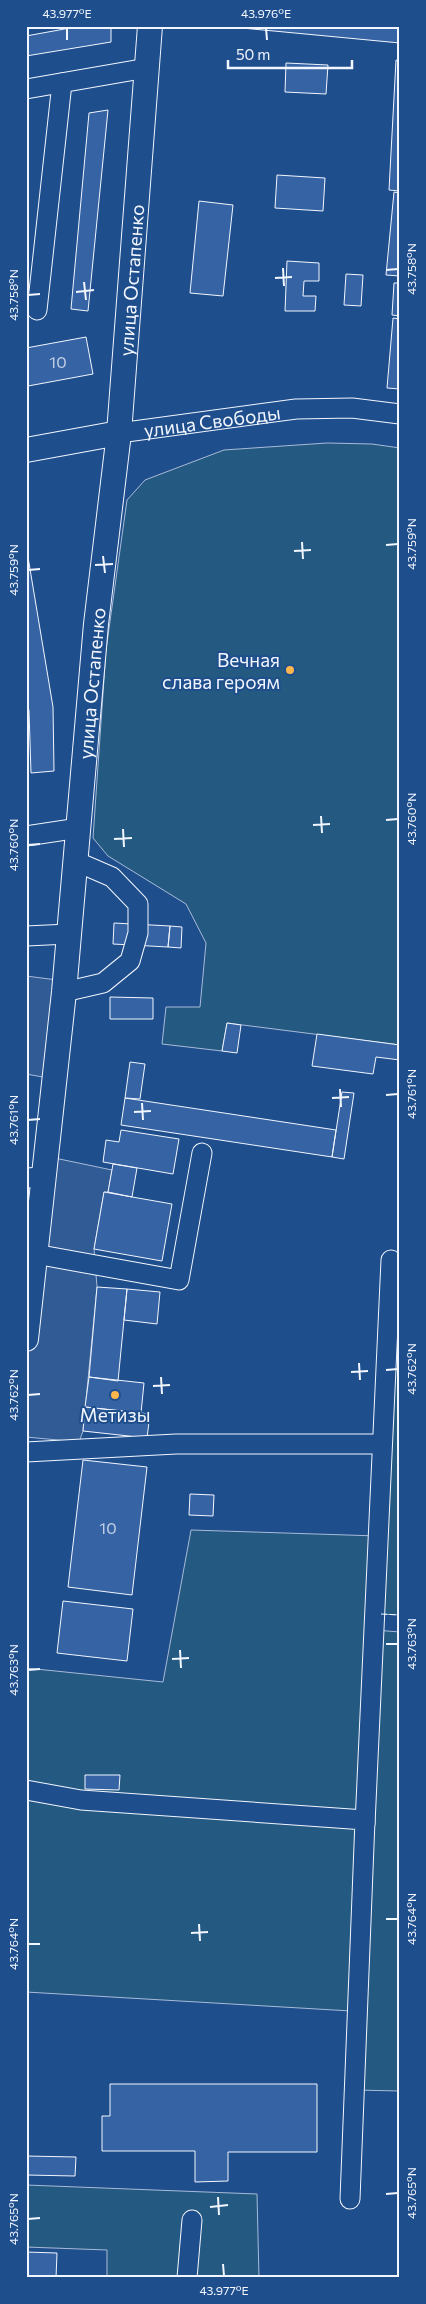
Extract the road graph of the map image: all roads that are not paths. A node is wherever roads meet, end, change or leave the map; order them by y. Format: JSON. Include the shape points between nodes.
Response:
{"nodes":[{"id":1,"x":150,"y":26,"type":"edge"},
{"id":2,"x":147,"y":68,"type":"junction"},
{"id":3,"x":62,"y":82,"type":"junction"},
{"id":4,"x":27,"y":88,"type":"edge"},
{"id":5,"x":37,"y":310,"type":"dead end"},
{"id":6,"x":400,"y":414,"type":"edge"},
{"id":7,"x":119,"y":433,"type":"junction"},
{"id":8,"x":26,"y":450,"type":"edge"},
{"id":9,"x":79,"y":828,"type":"junction"},
{"id":10,"x":26,"y":836,"type":"edge"},
{"id":11,"x":75,"y":861,"type":"junction"},
{"id":12,"x":69,"y":934,"type":"junction"},
{"id":13,"x":26,"y":936,"type":"edge"},
{"id":14,"x":64,"y":992,"type":"junction"},
{"id":15,"x":202,"y":1153,"type":"dead end"},
{"id":16,"x":34,"y":1177,"type":"edge"},
{"id":17,"x":35,"y":1254,"type":"junction"},
{"id":18,"x":391,"y":1260,"type":"dead end"},
{"id":19,"x":27,"y":1325,"type":"edge"},
{"id":20,"x":382,"y":1444,"type":"junction"},
{"id":21,"x":26,"y":1452,"type":"edge"},
{"id":22,"x":26,"y":1790,"type":"edge"},
{"id":23,"x":365,"y":1824,"type":"junction"},
{"id":24,"x":350,"y":2199,"type":"dead end"},
{"id":25,"x":192,"y":2220,"type":"dead end"},
{"id":26,"x":187,"y":2278,"type":"edge"}],
"edges":[{"from":1,"to":2,"type":"main road","name":"улица Остапенко"},
{"from":2,"to":3,"type":"street"},
{"from":2,"to":7,"type":"main road","name":"улица Остапенко"},
{"from":3,"to":4,"type":"street"},
{"from":3,"to":5,"type":"street"},
{"from":6,"to":7,"type":"street","name":"улица Свободы","via":[[352,408],[296,409]]},
{"from":7,"to":8,"type":"main road","name":"улица Свободы"},
{"from":7,"to":9,"type":"main road","name":"улица Остапенко","via":[[96,624]]},
{"from":9,"to":10,"type":"street"},
{"from":9,"to":11,"type":"main road","name":"улица Остапенко"},
{"from":11,"to":12,"type":"main road","name":"улица Остапенко"},
{"from":11,"to":14,"type":"street","via":[[112,877],[138,904],[138,933],[130,961],[110,977],[103,982]]},
{"from":12,"to":13,"type":"street"},
{"from":12,"to":14,"type":"main road","name":"улица Остапенко"},
{"from":14,"to":16,"type":"main road","name":"улица Остапенко"},
{"from":15,"to":17,"type":"street","via":[[179,1280]]},
{"from":16,"to":17,"type":"main road","name":"улица Остапенко"},
{"from":17,"to":19,"type":"main road","name":"улица Остапенко"},
{"from":18,"to":20,"type":"street"},
{"from":20,"to":21,"type":"street","via":[[176,1444]]},
{"from":20,"to":23,"type":"street"},
{"from":22,"to":23,"type":"street","via":[[82,1800],[365,1820]]},
{"from":23,"to":24,"type":"street"},
{"from":25,"to":26,"type":"street"}]}
